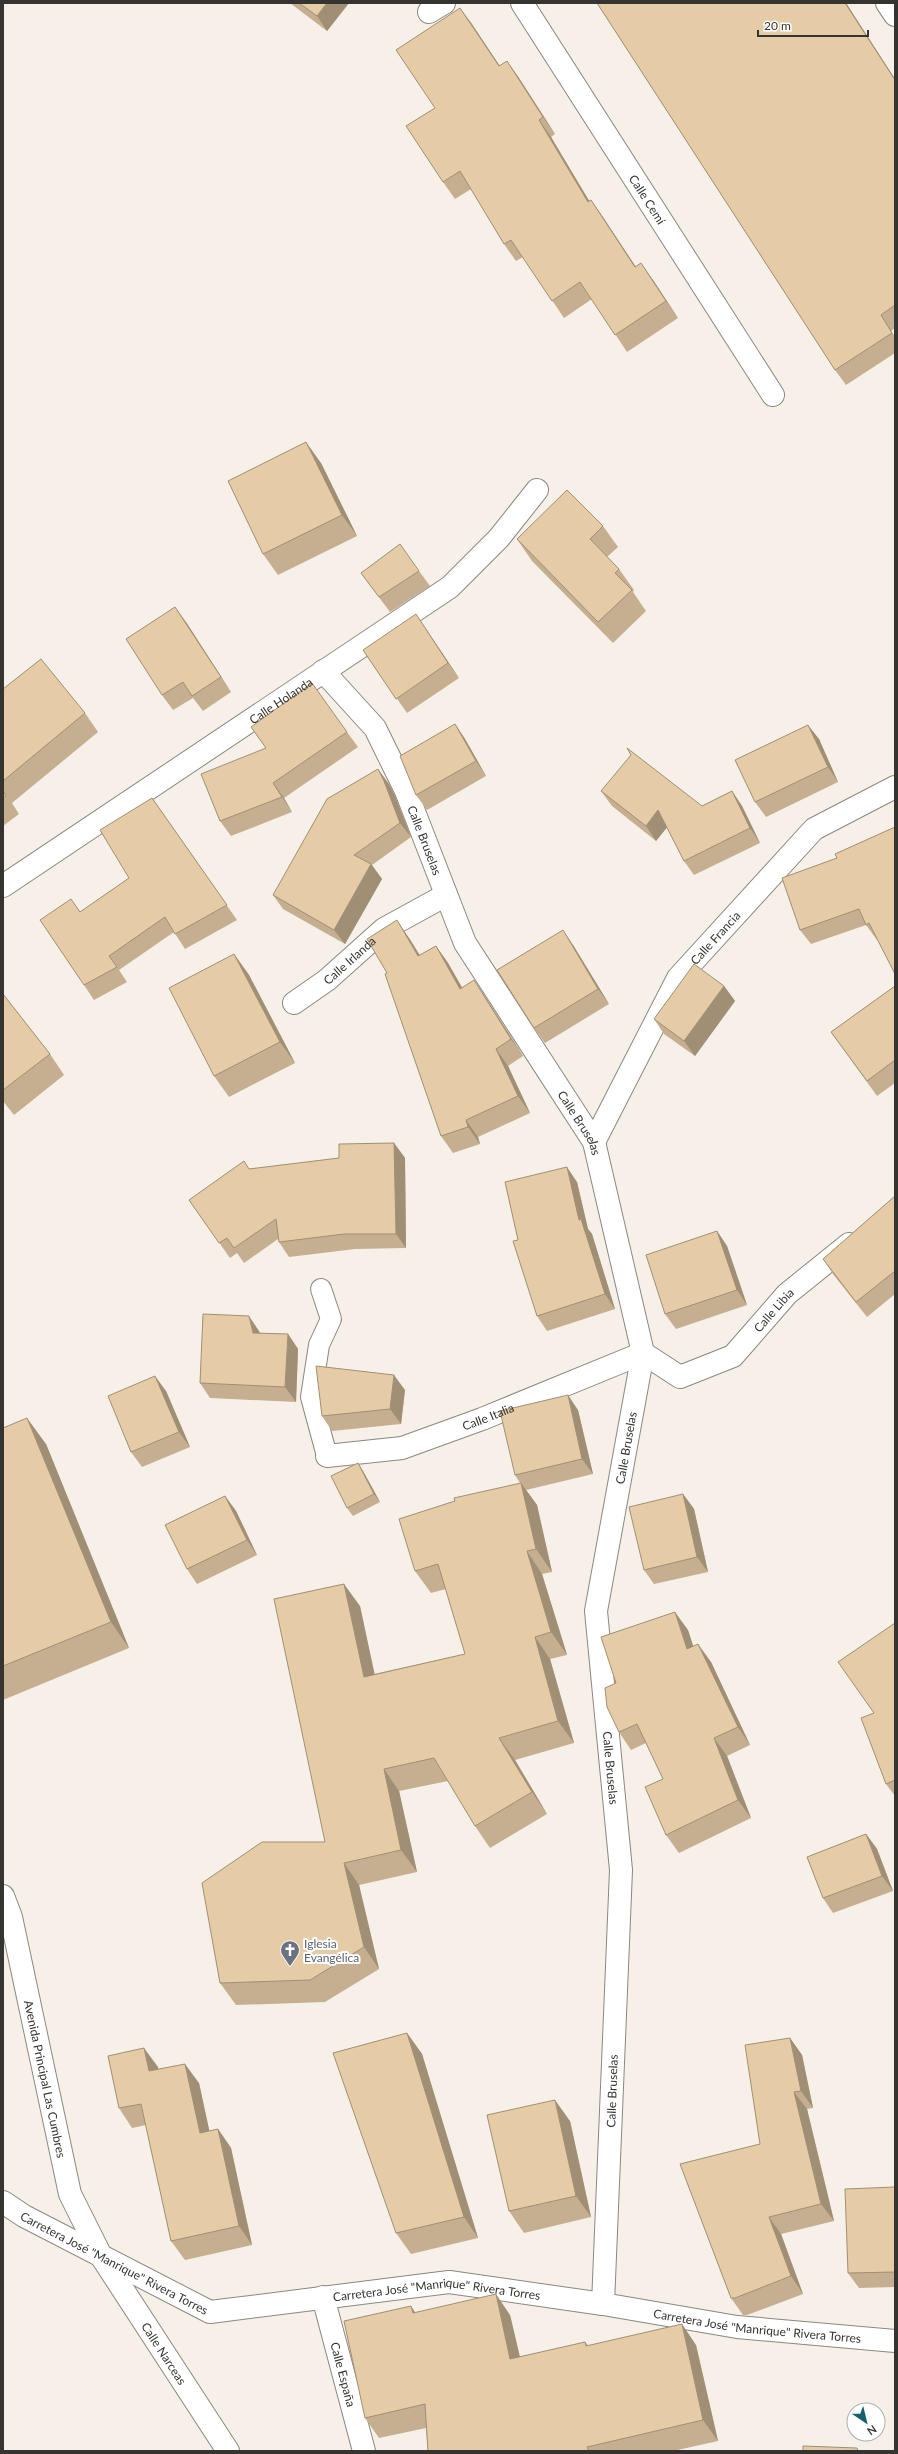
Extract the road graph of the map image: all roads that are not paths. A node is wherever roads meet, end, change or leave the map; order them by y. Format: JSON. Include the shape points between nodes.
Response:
{"nodes":[{"id":1,"x":522,"y":3,"type":"edge"},
{"id":2,"x":887,"y":3,"type":"edge"},
{"id":3,"x":895,"y":15,"type":"edge"},
{"id":4,"x":774,"y":395,"type":"dead end"},
{"id":5,"x":537,"y":490,"type":"dead end"},
{"id":6,"x":323,"y":671,"type":"junction"},
{"id":7,"x":895,"y":787,"type":"edge"},
{"id":8,"x":3,"y":886,"type":"edge"},
{"id":9,"x":446,"y":895,"type":"junction"},
{"id":10,"x":294,"y":1003,"type":"dead end"},
{"id":11,"x":594,"y":1142,"type":"junction"},
{"id":12,"x":865,"y":1230,"type":"edge"},
{"id":13,"x":321,"y":1289,"type":"dead end"},
{"id":14,"x":643,"y":1353,"type":"junction"},
{"id":15,"x":327,"y":1456,"type":"joint"},
{"id":16,"x":3,"y":1896,"type":"edge"},
{"id":17,"x":3,"y":2202,"type":"edge"},
{"id":18,"x":101,"y":2256,"type":"junction"},
{"id":19,"x":323,"y":2297,"type":"junction"},
{"id":20,"x":603,"y":2304,"type":"junction"},
{"id":21,"x":895,"y":2341,"type":"edge"},
{"id":22,"x":228,"y":2451,"type":"edge"},
{"id":23,"x":364,"y":2451,"type":"edge"}],
"edges":[{"from":1,"to":4,"type":"street","name":"Calle Cemí"},
{"from":2,"to":3,"type":"street"},
{"from":5,"to":6,"type":"street","name":"Calle Holanda","via":[[499,538],[450,586]]},
{"from":6,"to":8,"type":"street","name":"Calle Holanda"},
{"from":6,"to":9,"type":"street","name":"Calle Bruselas","via":[[375,728],[406,791]]},
{"from":7,"to":11,"type":"street","name":"Calle Francia","via":[[814,829],[678,978]]},
{"from":9,"to":10,"type":"street","name":"Calle Irlanda","via":[[384,929],[327,980]]},
{"from":9,"to":11,"type":"street","name":"Calle Bruselas","via":[[465,943]]},
{"from":11,"to":14,"type":"street","name":"Calle Bruselas"},
{"from":12,"to":14,"type":"street","name":"Calle Libia","via":[[787,1294],[733,1356],[680,1377]]},
{"from":13,"to":15,"type":"lane","via":[[331,1319],[319,1345],[311,1397]]},
{"from":14,"to":15,"type":"street","name":"Calle Italia","via":[[482,1419],[402,1448]]},
{"from":14,"to":20,"type":"street","name":"Calle Bruselas","via":[[596,1611],[621,1870]]},
{"from":16,"to":18,"type":"street","name":"Avenida Principal Las Cumbres","via":[[11,1917],[70,2194]]},
{"from":17,"to":18,"type":"street","name":"Carretera José \"Manrique\" Rivera Torres","via":[[24,2216]]},
{"from":18,"to":19,"type":"street","name":"Carretera José \"Manrique\" Rivera Torres","via":[[210,2312]]},
{"from":18,"to":22,"type":"street","name":"Calle Narceas"},
{"from":19,"to":20,"type":"street","name":"Carretera José \"Manrique\" Rivera Torres","via":[[449,2282]]},
{"from":19,"to":23,"type":"street","name":"Calle España"},
{"from":20,"to":21,"type":"street","name":"Carretera José \"Manrique\" Rivera Torres","via":[[737,2327]]}]}
